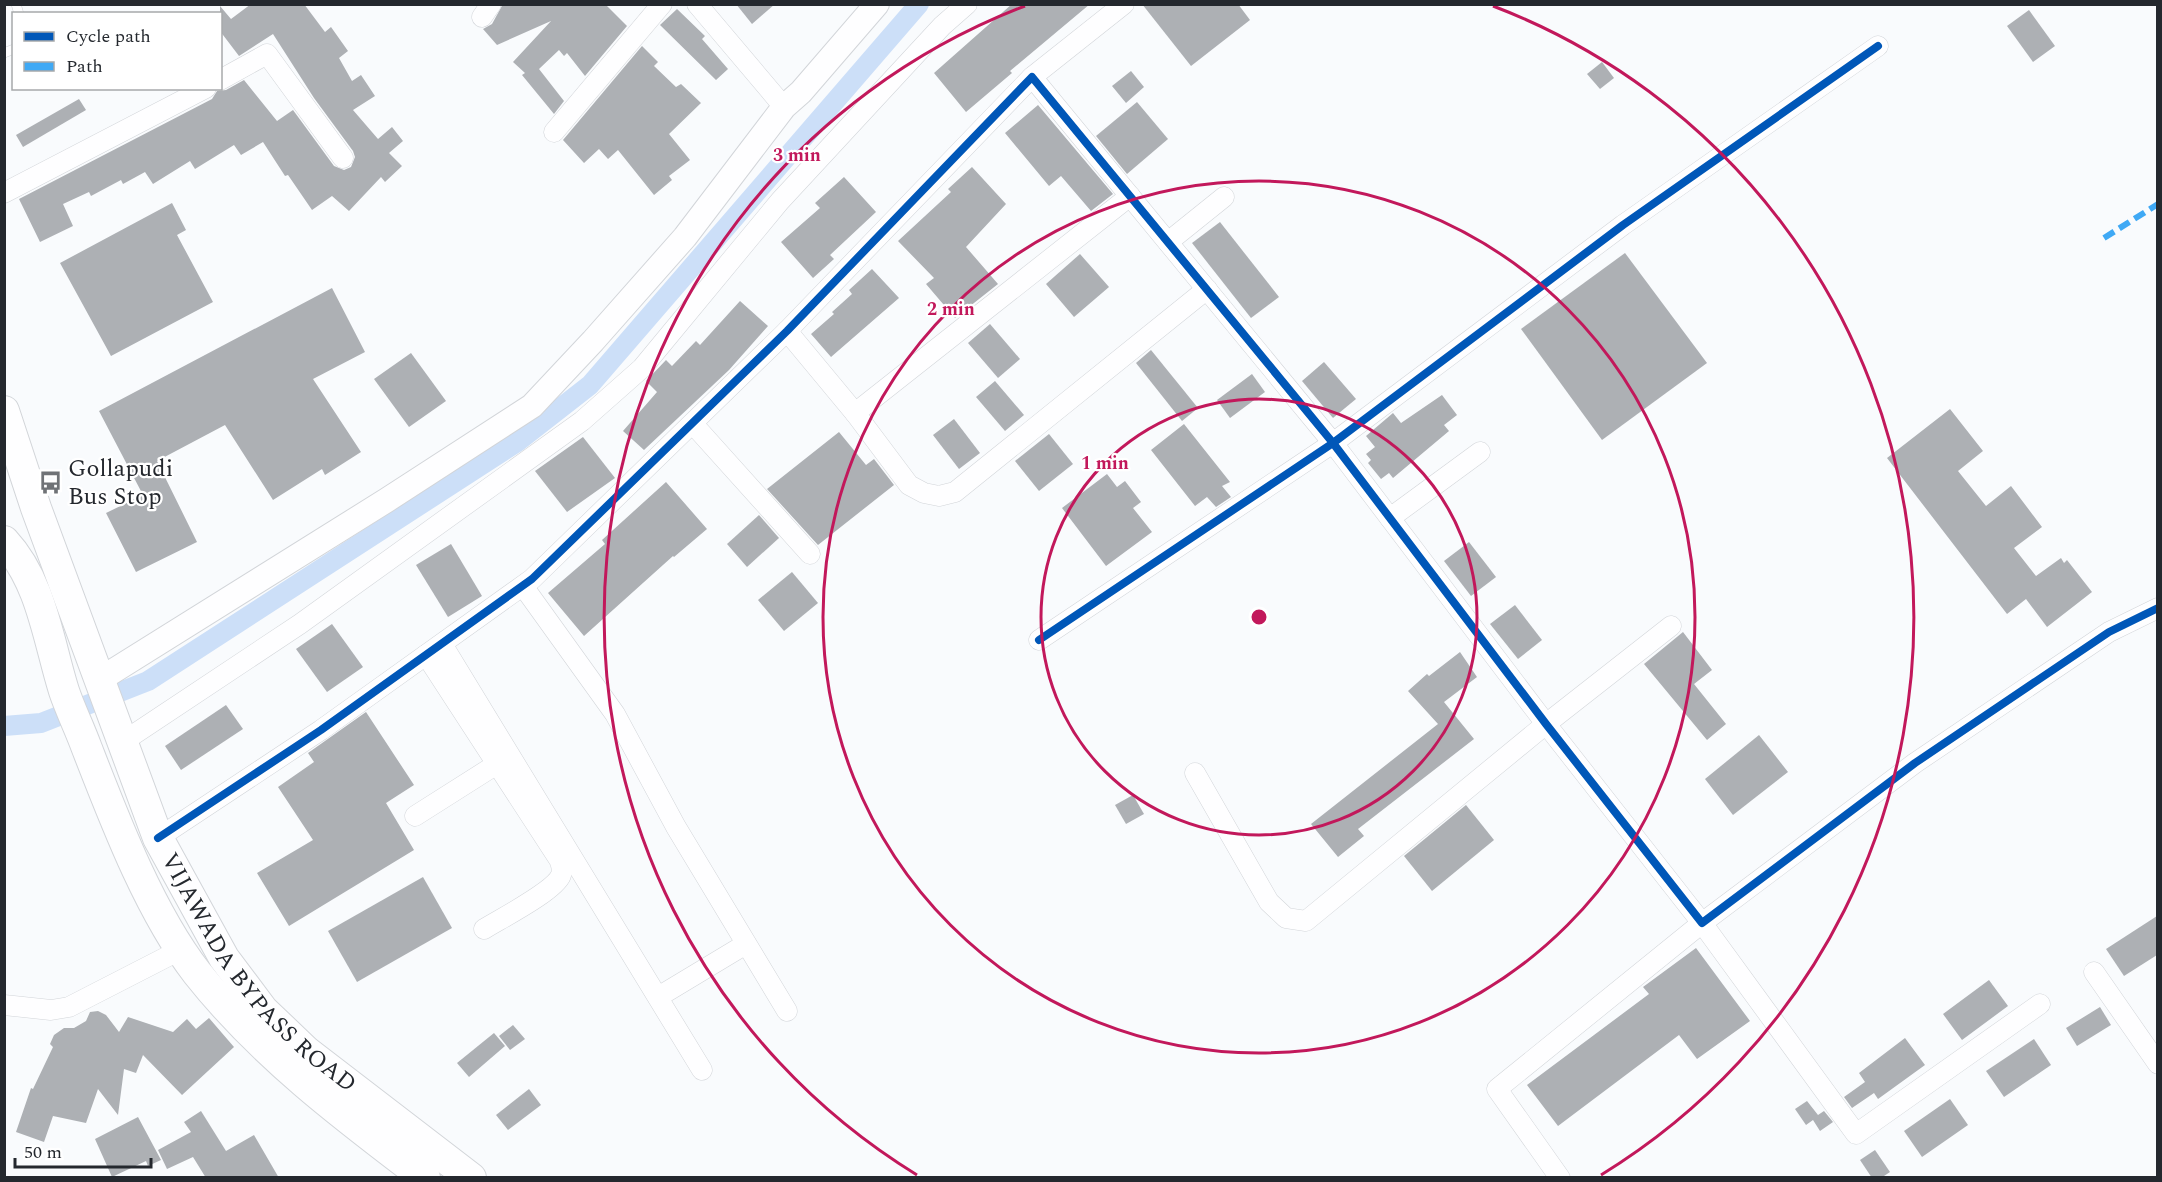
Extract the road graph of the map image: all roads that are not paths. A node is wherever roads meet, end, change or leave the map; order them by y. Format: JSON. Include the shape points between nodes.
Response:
{"nodes":[{"id":1,"x":662,"y":4,"type":"edge"},
{"id":2,"x":697,"y":4,"type":"edge"},
{"id":3,"x":877,"y":4,"type":"edge"},
{"id":4,"x":967,"y":4,"type":"edge"},
{"id":5,"x":1124,"y":4,"type":"edge"},
{"id":6,"x":1878,"y":46,"type":"dead end"},
{"id":7,"x":1032,"y":77,"type":"junction"},
{"id":8,"x":222,"y":79,"type":"edge"},
{"id":9,"x":202,"y":90,"type":"edge"},
{"id":10,"x":784,"y":107,"type":"junction"},
{"id":11,"x":554,"y":132,"type":"dead end"},
{"id":12,"x":343,"y":158,"type":"dead end"},
{"id":13,"x":4,"y":193,"type":"edge"},
{"id":14,"x":1130,"y":196,"type":"junction"},
{"id":15,"x":1224,"y":197,"type":"dead end"},
{"id":16,"x":1168,"y":242,"type":"junction"},
{"id":17,"x":1207,"y":289,"type":"junction"},
{"id":18,"x":787,"y":331,"type":"junction"},
{"id":19,"x":4,"y":411,"type":"edge"},
{"id":20,"x":855,"y":413,"type":"junction"},
{"id":21,"x":693,"y":424,"type":"junction"},
{"id":22,"x":1333,"y":443,"type":"junction"},
{"id":23,"x":1479,"y":452,"type":"dead end"},
{"id":24,"x":1390,"y":518,"type":"junction"},
{"id":25,"x":4,"y":541,"type":"edge"},
{"id":26,"x":810,"y":554,"type":"dead end"},
{"id":27,"x":523,"y":586,"type":"junction"},
{"id":28,"x":2157,"y":608,"type":"edge"},
{"id":29,"x":1671,"y":626,"type":"dead end"},
{"id":30,"x":1039,"y":640,"type":"dead end"},
{"id":31,"x":434,"y":650,"type":"junction"},
{"id":32,"x":99,"y":680,"type":"junction"},
{"id":33,"x":1546,"y":724,"type":"junction"},
{"id":34,"x":120,"y":740,"type":"junction"},
{"id":35,"x":497,"y":764,"type":"junction"},
{"id":36,"x":1195,"y":773,"type":"dead end"},
{"id":37,"x":415,"y":816,"type":"dead end"},
{"id":38,"x":158,"y":838,"type":"junction"},
{"id":39,"x":1702,"y":923,"type":"junction"},
{"id":40,"x":484,"y":929,"type":"dead end"},
{"id":41,"x":746,"y":944,"type":"junction"},
{"id":42,"x":182,"y":949,"type":"junction"},
{"id":43,"x":2094,"y":972,"type":"dead end"},
{"id":44,"x":658,"y":997,"type":"junction"},
{"id":45,"x":2040,"y":1004,"type":"dead end"},
{"id":46,"x":4,"y":1005,"type":"edge"},
{"id":47,"x":787,"y":1011,"type":"dead end"},
{"id":48,"x":2154,"y":1053,"type":"edge"},
{"id":49,"x":702,"y":1070,"type":"dead end"},
{"id":50,"x":425,"y":1178,"type":"edge"},
{"id":51,"x":471,"y":1178,"type":"edge"},
{"id":52,"x":1560,"y":1178,"type":"edge"}],
"edges":[{"from":1,"to":11,"type":"street"},
{"from":2,"to":10,"type":"street"},
{"from":3,"to":10,"type":"street"},
{"from":4,"to":34,"type":"street","via":[[780,201],[642,368],[582,421],[300,624]]},
{"from":5,"to":7,"type":"street"},
{"from":6,"to":22,"type":"street","via":[[1623,225]]},
{"from":7,"to":14,"type":"street"},
{"from":7,"to":18,"type":"street"},
{"from":8,"to":12,"type":"street","via":[[267,54]]},
{"from":9,"to":13,"type":"street"},
{"from":10,"to":32,"type":"street","via":[[685,237],[532,406]]},
{"from":14,"to":16,"type":"street"},
{"from":14,"to":20,"type":"street"},
{"from":15,"to":16,"type":"street"},
{"from":16,"to":17,"type":"street"},
{"from":17,"to":20,"type":"street","via":[[955,492],[939,496],[909,485]]},
{"from":17,"to":22,"type":"street"},
{"from":18,"to":20,"type":"street"},
{"from":18,"to":21,"type":"street"},
{"from":19,"to":32,"type":"main road","name":"VIJAWADA BYPASS ROAD"},
{"from":21,"to":26,"type":"street"},
{"from":21,"to":27,"type":"street"},
{"from":22,"to":24,"type":"street"},
{"from":22,"to":30,"type":"street"},
{"from":23,"to":24,"type":"street"},
{"from":24,"to":33,"type":"street"},
{"from":25,"to":42,"type":"main road","name":"VIJAWADA BYPASS ROAD","via":[[20,560],[36,595],[65,691],[111,809]]},
{"from":27,"to":31,"type":"street"},
{"from":27,"to":41,"type":"street","via":[[615,714]]},
{"from":28,"to":39,"type":"street","via":[[2109,632],[1915,764]]},
{"from":29,"to":33,"type":"street"},
{"from":31,"to":35,"type":"street"},
{"from":31,"to":38,"type":"street"},
{"from":31,"to":44,"type":"street"},
{"from":32,"to":34,"type":"main road","name":"VIJAWADA BYPASS ROAD"},
{"from":33,"to":36,"type":"street","via":[[1306,921],[1286,918],[1269,902]]},
{"from":33,"to":39,"type":"street"},
{"from":34,"to":38,"type":"main road","name":"VIJAWADA BYPASS ROAD"},
{"from":35,"to":37,"type":"street"},
{"from":35,"to":40,"type":"street","via":[[562,869],[552,886]]},
{"from":38,"to":51,"type":"main road","name":"VIJAWADA BYPASS ROAD","via":[[224,958],[263,1010],[307,1052]]},
{"from":39,"to":45,"type":"street","via":[[1856,1134]]},
{"from":39,"to":52,"type":"street","via":[[1497,1089]]},
{"from":41,"to":44,"type":"street"},
{"from":41,"to":47,"type":"street"},
{"from":42,"to":46,"type":"street","via":[[69,1007],[51,1010]]},
{"from":42,"to":50,"type":"main road","name":"VIJAWADA BYPASS ROAD","via":[[243,1027],[286,1068]]},
{"from":43,"to":48,"type":"street"},
{"from":44,"to":49,"type":"street"}]}
